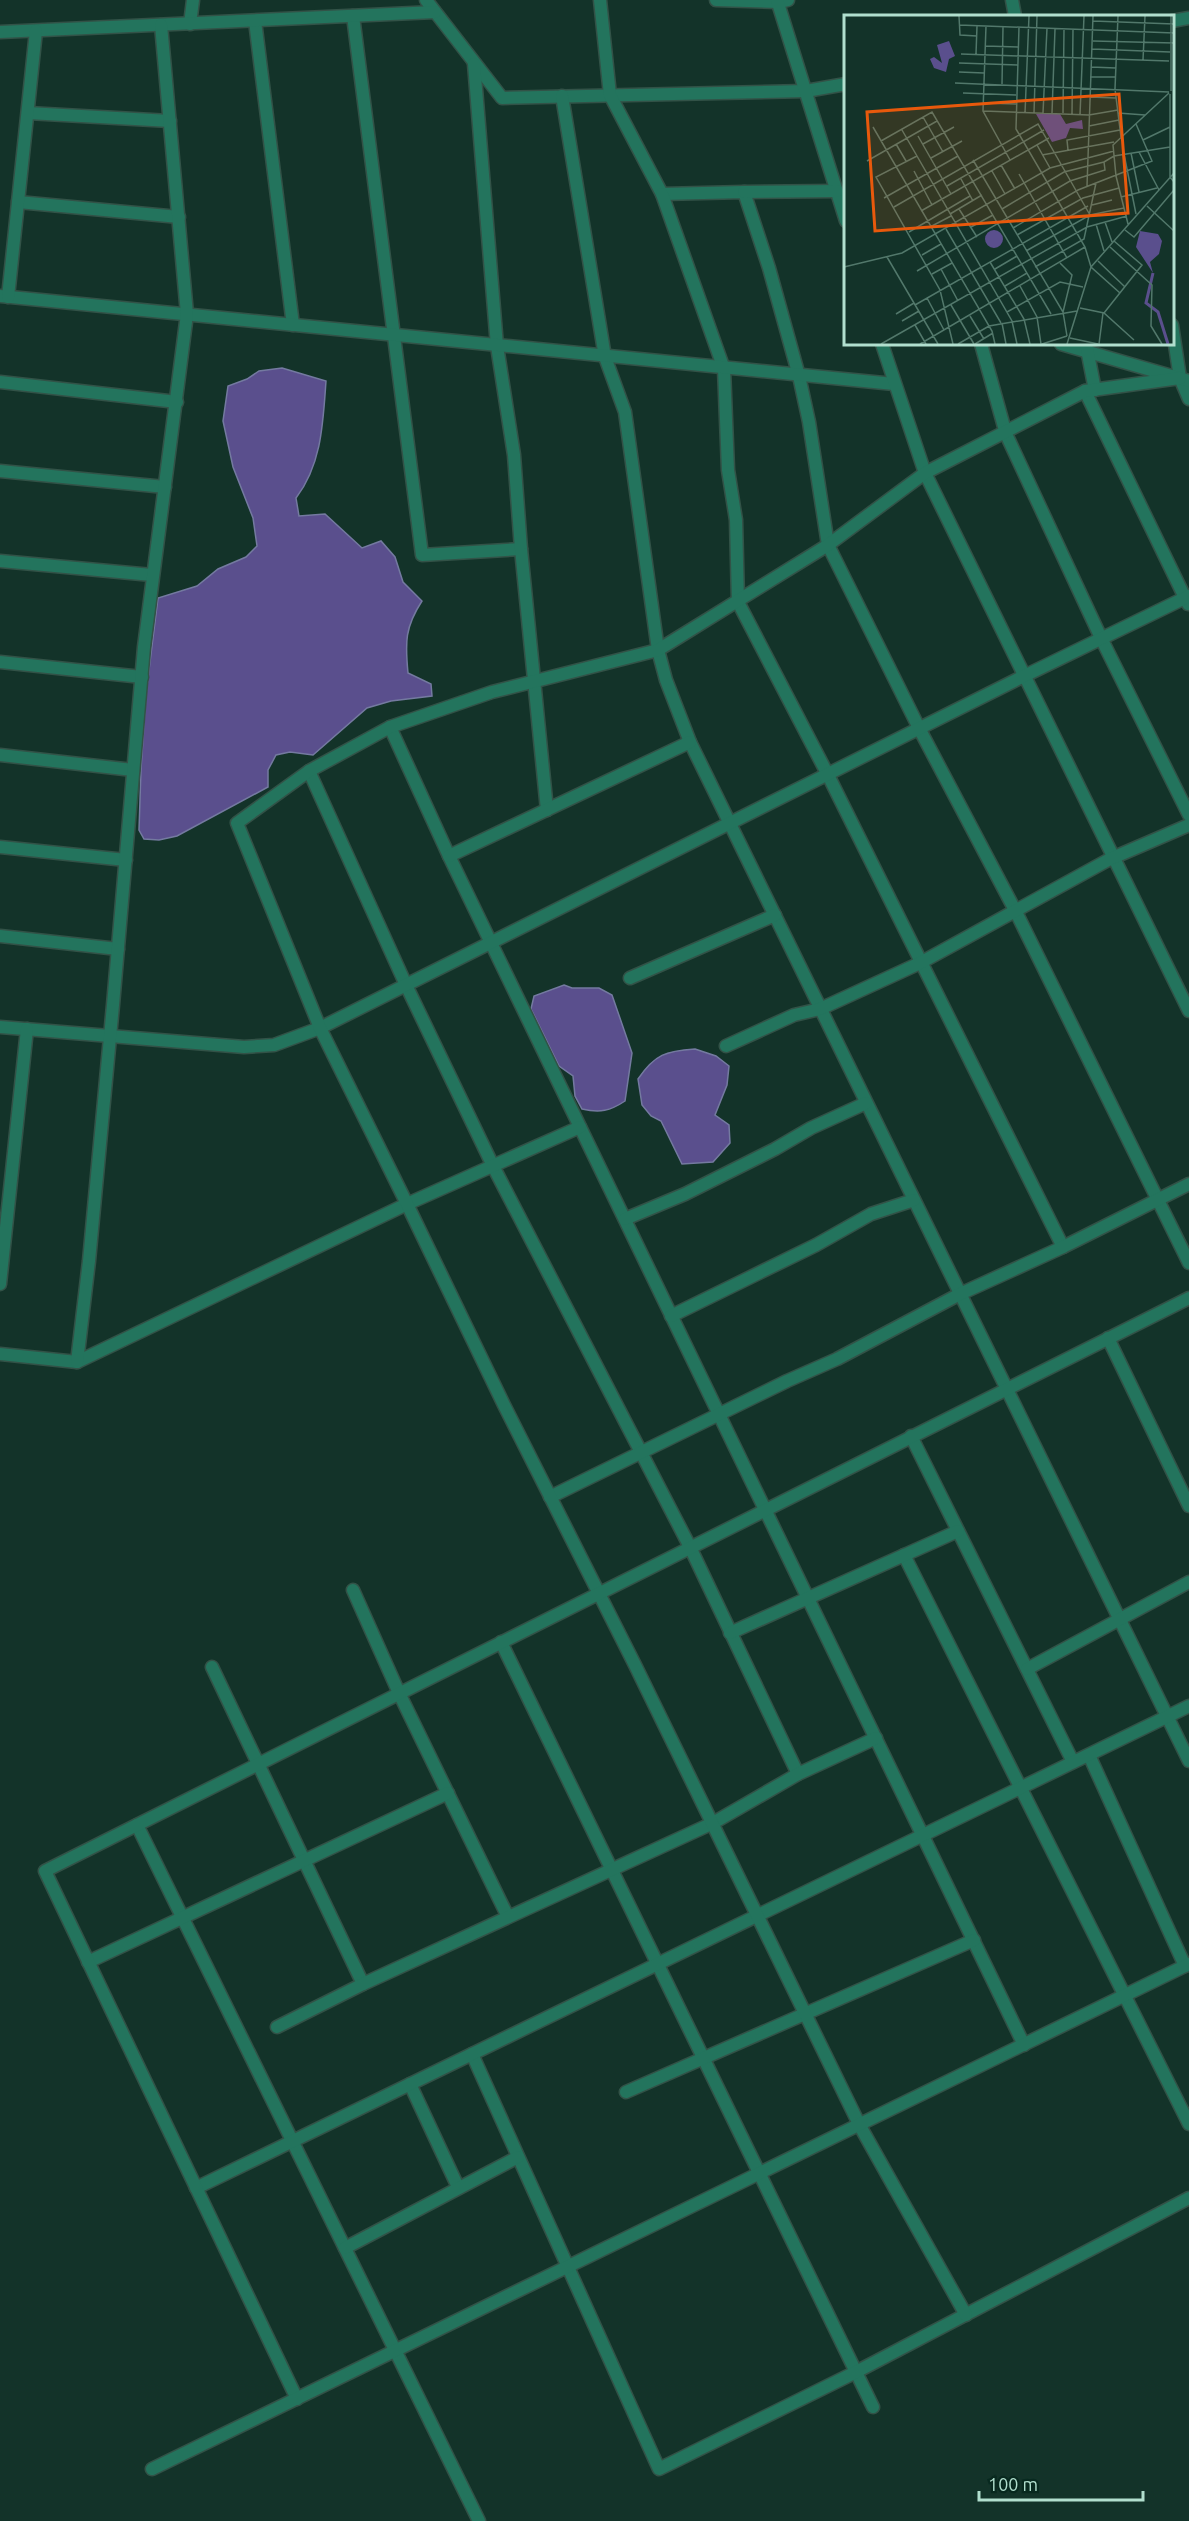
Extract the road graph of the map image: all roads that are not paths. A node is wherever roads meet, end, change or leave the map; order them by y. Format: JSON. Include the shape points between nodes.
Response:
{"nodes":[{"id":1,"x":193,"y":0,"type":"edge"},
{"id":2,"x":426,"y":0,"type":"edge"},
{"id":3,"x":600,"y":0,"type":"edge"},
{"id":4,"x":716,"y":0,"type":"edge"},
{"id":5,"x":1012,"y":0,"type":"edge"},
{"id":6,"x":781,"y":1,"type":"edge"},
{"id":7,"x":435,"y":12,"type":"junction"},
{"id":8,"x":1015,"y":15,"type":"edge"},
{"id":9,"x":353,"y":16,"type":"junction"},
{"id":10,"x":1189,"y":18,"type":"edge"},
{"id":11,"x":255,"y":21,"type":"junction"},
{"id":12,"x":1174,"y":21,"type":"edge"},
{"id":13,"x":190,"y":24,"type":"junction"},
{"id":14,"x":161,"y":25,"type":"junction"},
{"id":15,"x":36,"y":31,"type":"junction"},
{"id":16,"x":0,"y":32,"type":"edge"},
{"id":17,"x":474,"y":64,"type":"junction"},
{"id":18,"x":844,"y":84,"type":"edge"},
{"id":19,"x":806,"y":91,"type":"junction"},
{"id":20,"x":610,"y":94,"type":"junction"},
{"id":21,"x":562,"y":96,"type":"junction"},
{"id":22,"x":27,"y":113,"type":"junction"},
{"id":23,"x":170,"y":121,"type":"junction"},
{"id":24,"x":837,"y":191,"type":"junction"},
{"id":25,"x":744,"y":192,"type":"junction"},
{"id":26,"x":662,"y":194,"type":"junction"},
{"id":27,"x":18,"y":202,"type":"junction"},
{"id":28,"x":844,"y":214,"type":"edge"},
{"id":29,"x":179,"y":217,"type":"junction"},
{"id":30,"x":4,"y":296,"type":"edge"},
{"id":31,"x":187,"y":314,"type":"junction"},
{"id":32,"x":293,"y":325,"type":"junction"},
{"id":33,"x":1174,"y":330,"type":"edge"},
{"id":34,"x":395,"y":336,"type":"junction"},
{"id":35,"x":882,"y":345,"type":"edge"},
{"id":36,"x":981,"y":345,"type":"edge"},
{"id":37,"x":1069,"y":345,"type":"edge"},
{"id":38,"x":497,"y":346,"type":"junction"},
{"id":39,"x":1086,"y":347,"type":"edge"},
{"id":40,"x":605,"y":357,"type":"junction"},
{"id":41,"x":724,"y":369,"type":"junction"},
{"id":42,"x":799,"y":376,"type":"junction"},
{"id":43,"x":1185,"y":380,"type":"edge"},
{"id":44,"x":0,"y":382,"type":"edge"},
{"id":45,"x":894,"y":384,"type":"junction"},
{"id":46,"x":1090,"y":391,"type":"junction"},
{"id":47,"x":1189,"y":399,"type":"edge"},
{"id":48,"x":177,"y":402,"type":"junction"},
{"id":49,"x":1006,"y":434,"type":"junction"},
{"id":50,"x":0,"y":471,"type":"edge"},
{"id":51,"x":925,"y":473,"type":"junction"},
{"id":52,"x":165,"y":487,"type":"junction"},
{"id":53,"x":828,"y":545,"type":"junction"},
{"id":54,"x":521,"y":549,"type":"junction"},
{"id":55,"x":0,"y":561,"type":"edge"},
{"id":56,"x":152,"y":575,"type":"junction"},
{"id":57,"x":1188,"y":600,"type":"edge"},
{"id":58,"x":738,"y":602,"type":"junction"},
{"id":59,"x":1102,"y":639,"type":"junction"},
{"id":60,"x":658,"y":650,"type":"junction"},
{"id":61,"x":0,"y":662,"type":"edge"},
{"id":62,"x":142,"y":676,"type":"junction"},
{"id":63,"x":1025,"y":676,"type":"junction"},
{"id":64,"x":535,"y":682,"type":"junction"},
{"id":65,"x":390,"y":727,"type":"junction"},
{"id":66,"x":920,"y":730,"type":"junction"},
{"id":67,"x":690,"y":742,"type":"junction"},
{"id":68,"x":0,"y":755,"type":"edge"},
{"id":69,"x":134,"y":770,"type":"junction"},
{"id":70,"x":309,"y":771,"type":"junction"},
{"id":71,"x":828,"y":775,"type":"junction"},
{"id":72,"x":547,"y":810,"type":"junction"},
{"id":73,"x":1189,"y":815,"type":"edge"},
{"id":74,"x":731,"y":823,"type":"junction"},
{"id":75,"x":1189,"y":825,"type":"edge"},
{"id":76,"x":0,"y":847,"type":"edge"},
{"id":77,"x":448,"y":856,"type":"junction"},
{"id":78,"x":1114,"y":858,"type":"junction"},
{"id":79,"x":126,"y":860,"type":"junction"},
{"id":80,"x":1016,"y":912,"type":"junction"},
{"id":81,"x":775,"y":915,"type":"junction"},
{"id":82,"x":0,"y":936,"type":"edge"},
{"id":83,"x":490,"y":942,"type":"junction"},
{"id":84,"x":118,"y":949,"type":"junction"},
{"id":85,"x":920,"y":963,"type":"junction"},
{"id":86,"x":630,"y":978,"type":"dead end"},
{"id":87,"x":406,"y":985,"type":"junction"},
{"id":88,"x":820,"y":1009,"type":"junction"},
{"id":89,"x":1189,"y":1011,"type":"edge"},
{"id":90,"x":0,"y":1027,"type":"edge"},
{"id":91,"x":320,"y":1028,"type":"junction"},
{"id":92,"x":27,"y":1029,"type":"junction"},
{"id":93,"x":110,"y":1037,"type":"junction"},
{"id":94,"x":726,"y":1046,"type":"dead end"},
{"id":95,"x":866,"y":1103,"type":"junction"},
{"id":96,"x":580,"y":1127,"type":"junction"},
{"id":97,"x":493,"y":1166,"type":"junction"},
{"id":98,"x":1189,"y":1184,"type":"edge"},
{"id":99,"x":914,"y":1200,"type":"junction"},
{"id":100,"x":1157,"y":1200,"type":"junction"},
{"id":101,"x":407,"y":1204,"type":"junction"},
{"id":102,"x":625,"y":1219,"type":"junction"},
{"id":103,"x":1063,"y":1247,"type":"junction"},
{"id":104,"x":1189,"y":1263,"type":"edge"},
{"id":105,"x":0,"y":1284,"type":"edge"},
{"id":106,"x":960,"y":1294,"type":"junction"},
{"id":107,"x":1189,"y":1298,"type":"edge"},
{"id":108,"x":672,"y":1316,"type":"junction"},
{"id":109,"x":1108,"y":1338,"type":"junction"},
{"id":110,"x":0,"y":1354,"type":"edge"},
{"id":111,"x":77,"y":1362,"type":"junction"},
{"id":112,"x":1006,"y":1388,"type":"junction"},
{"id":113,"x":719,"y":1414,"type":"junction"},
{"id":114,"x":911,"y":1436,"type":"junction"},
{"id":115,"x":641,"y":1452,"type":"junction"},
{"id":116,"x":550,"y":1497,"type":"junction"},
{"id":117,"x":1189,"y":1506,"type":"edge"},
{"id":118,"x":765,"y":1509,"type":"junction"},
{"id":119,"x":958,"y":1531,"type":"junction"},
{"id":120,"x":690,"y":1547,"type":"junction"},
{"id":121,"x":904,"y":1555,"type":"junction"},
{"id":122,"x":1189,"y":1582,"type":"edge"},
{"id":123,"x":353,"y":1590,"type":"dead end"},
{"id":124,"x":599,"y":1593,"type":"junction"},
{"id":125,"x":808,"y":1598,"type":"junction"},
{"id":126,"x":1120,"y":1619,"type":"junction"},
{"id":127,"x":730,"y":1632,"type":"junction"},
{"id":128,"x":501,"y":1642,"type":"junction"},
{"id":129,"x":212,"y":1667,"type":"dead end"},
{"id":130,"x":1027,"y":1669,"type":"junction"},
{"id":131,"x":399,"y":1693,"type":"junction"},
{"id":132,"x":1189,"y":1706,"type":"edge"},
{"id":133,"x":1167,"y":1717,"type":"junction"},
{"id":134,"x":876,"y":1738,"type":"junction"},
{"id":135,"x":1089,"y":1755,"type":"junction"},
{"id":136,"x":1189,"y":1761,"type":"edge"},
{"id":137,"x":1073,"y":1762,"type":"junction"},
{"id":138,"x":258,"y":1764,"type":"junction"},
{"id":139,"x":798,"y":1774,"type":"junction"},
{"id":140,"x":1021,"y":1788,"type":"junction"},
{"id":141,"x":448,"y":1793,"type":"junction"},
{"id":142,"x":713,"y":1823,"type":"junction"},
{"id":143,"x":137,"y":1825,"type":"junction"},
{"id":144,"x":923,"y":1835,"type":"junction"},
{"id":145,"x":304,"y":1860,"type":"junction"},
{"id":146,"x":612,"y":1870,"type":"junction"},
{"id":147,"x":758,"y":1915,"type":"junction"},
{"id":148,"x":508,"y":1917,"type":"junction"},
{"id":149,"x":182,"y":1918,"type":"junction"},
{"id":150,"x":974,"y":1940,"type":"junction"},
{"id":151,"x":88,"y":1962,"type":"junction"},
{"id":152,"x":658,"y":1964,"type":"junction"},
{"id":153,"x":1187,"y":1965,"type":"edge"},
{"id":154,"x":363,"y":1984,"type":"junction"},
{"id":155,"x":1124,"y":1995,"type":"junction"},
{"id":156,"x":805,"y":2012,"type":"junction"},
{"id":157,"x":277,"y":2027,"type":"dead end"},
{"id":158,"x":1024,"y":2045,"type":"junction"},
{"id":159,"x":472,"y":2054,"type":"junction"},
{"id":160,"x":704,"y":2058,"type":"junction"},
{"id":161,"x":410,"y":2084,"type":"junction"},
{"id":162,"x":626,"y":2092,"type":"dead end"},
{"id":163,"x":1189,"y":2124,"type":"edge"},
{"id":164,"x":860,"y":2126,"type":"junction"},
{"id":165,"x":292,"y":2142,"type":"junction"},
{"id":166,"x":518,"y":2157,"type":"junction"},
{"id":167,"x":760,"y":2175,"type":"junction"},
{"id":168,"x":458,"y":2187,"type":"junction"},
{"id":169,"x":196,"y":2188,"type":"junction"},
{"id":170,"x":1189,"y":2198,"type":"edge"},
{"id":171,"x":345,"y":2248,"type":"junction"},
{"id":172,"x":567,"y":2268,"type":"junction"},
{"id":173,"x":966,"y":2315,"type":"junction"},
{"id":174,"x":395,"y":2351,"type":"junction"},
{"id":175,"x":856,"y":2372,"type":"junction"},
{"id":176,"x":297,"y":2399,"type":"junction"},
{"id":177,"x":873,"y":2407,"type":"dead end"},
{"id":178,"x":152,"y":2469,"type":"dead end"},
{"id":179,"x":479,"y":2521,"type":"edge"}],
"edges":[{"from":1,"to":13,"type":"street"},
{"from":2,"to":7,"type":"street"},
{"from":3,"to":20,"type":"street"},
{"from":4,"to":6,"type":"street"},
{"from":5,"to":8,"type":"street"},
{"from":6,"to":19,"type":"street"},
{"from":7,"to":9,"type":"street"},
{"from":7,"to":17,"type":"street"},
{"from":9,"to":11,"type":"street"},
{"from":9,"to":34,"type":"street"},
{"from":10,"to":12,"type":"street"},
{"from":11,"to":13,"type":"street"},
{"from":11,"to":32,"type":"street"},
{"from":13,"to":14,"type":"street"},
{"from":14,"to":15,"type":"street"},
{"from":14,"to":23,"type":"street"},
{"from":15,"to":16,"type":"street"},
{"from":15,"to":22,"type":"street"},
{"from":17,"to":21,"type":"street","via":[[502,98]]},
{"from":17,"to":38,"type":"street"},
{"from":18,"to":19,"type":"street"},
{"from":19,"to":20,"type":"street"},
{"from":19,"to":24,"type":"street"},
{"from":20,"to":21,"type":"street"},
{"from":20,"to":26,"type":"street"},
{"from":21,"to":40,"type":"street"},
{"from":22,"to":23,"type":"street"},
{"from":22,"to":27,"type":"street"},
{"from":23,"to":29,"type":"street"},
{"from":24,"to":25,"type":"street"},
{"from":24,"to":28,"type":"street"},
{"from":25,"to":26,"type":"street"},
{"from":25,"to":42,"type":"street"},
{"from":26,"to":41,"type":"street"},
{"from":27,"to":29,"type":"street"},
{"from":27,"to":30,"type":"street"},
{"from":29,"to":31,"type":"street"},
{"from":30,"to":31,"type":"street"},
{"from":31,"to":32,"type":"street"},
{"from":31,"to":48,"type":"street"},
{"from":32,"to":34,"type":"street"},
{"from":33,"to":43,"type":"street"},
{"from":34,"to":38,"type":"street"},
{"from":34,"to":54,"type":"street","via":[[422,555]]},
{"from":35,"to":45,"type":"street"},
{"from":36,"to":49,"type":"street"},
{"from":37,"to":39,"type":"street"},
{"from":38,"to":40,"type":"street"},
{"from":38,"to":54,"type":"street","via":[[514,455]]},
{"from":39,"to":43,"type":"street"},
{"from":39,"to":46,"type":"street"},
{"from":40,"to":41,"type":"street"},
{"from":40,"to":60,"type":"street","via":[[625,412]]},
{"from":41,"to":42,"type":"street"},
{"from":41,"to":58,"type":"street"},
{"from":42,"to":45,"type":"street"},
{"from":42,"to":53,"type":"street"},
{"from":43,"to":46,"type":"street"},
{"from":43,"to":47,"type":"street"},
{"from":44,"to":48,"type":"street"},
{"from":45,"to":51,"type":"street"},
{"from":46,"to":49,"type":"street"},
{"from":46,"to":57,"type":"street"},
{"from":48,"to":52,"type":"street"},
{"from":49,"to":51,"type":"street"},
{"from":49,"to":59,"type":"street"},
{"from":50,"to":52,"type":"street"},
{"from":51,"to":53,"type":"street"},
{"from":51,"to":63,"type":"street"},
{"from":52,"to":56,"type":"street"},
{"from":53,"to":58,"type":"street"},
{"from":53,"to":66,"type":"street"},
{"from":54,"to":64,"type":"street"},
{"from":55,"to":56,"type":"street"},
{"from":56,"to":62,"type":"street"},
{"from":57,"to":59,"type":"street"},
{"from":58,"to":60,"type":"street"},
{"from":58,"to":71,"type":"street"},
{"from":59,"to":63,"type":"street"},
{"from":59,"to":73,"type":"street"},
{"from":60,"to":64,"type":"street"},
{"from":60,"to":67,"type":"street"},
{"from":61,"to":62,"type":"street"},
{"from":62,"to":69,"type":"street"},
{"from":63,"to":66,"type":"street"},
{"from":63,"to":78,"type":"street"},
{"from":64,"to":65,"type":"street","via":[[492,692]]},
{"from":64,"to":72,"type":"street"},
{"from":65,"to":70,"type":"street"},
{"from":65,"to":77,"type":"street"},
{"from":66,"to":71,"type":"street"},
{"from":66,"to":80,"type":"street"},
{"from":67,"to":72,"type":"street"},
{"from":67,"to":74,"type":"street"},
{"from":68,"to":69,"type":"street"},
{"from":69,"to":79,"type":"street"},
{"from":70,"to":87,"type":"street"},
{"from":70,"to":91,"type":"street","via":[[237,824]]},
{"from":71,"to":74,"type":"street"},
{"from":71,"to":85,"type":"street"},
{"from":72,"to":77,"type":"street"},
{"from":74,"to":81,"type":"street"},
{"from":74,"to":83,"type":"street"},
{"from":75,"to":78,"type":"street"},
{"from":76,"to":79,"type":"street"},
{"from":77,"to":83,"type":"street"},
{"from":78,"to":80,"type":"street"},
{"from":78,"to":89,"type":"street"},
{"from":79,"to":84,"type":"street"},
{"from":80,"to":85,"type":"street"},
{"from":80,"to":100,"type":"street"},
{"from":81,"to":86,"type":"street"},
{"from":81,"to":88,"type":"street"},
{"from":82,"to":84,"type":"street"},
{"from":83,"to":87,"type":"street"},
{"from":83,"to":96,"type":"street"},
{"from":84,"to":93,"type":"street"},
{"from":85,"to":88,"type":"street"},
{"from":85,"to":103,"type":"street"},
{"from":87,"to":91,"type":"street"},
{"from":87,"to":97,"type":"street"},
{"from":88,"to":94,"type":"street","via":[[794,1015]]},
{"from":88,"to":95,"type":"street"},
{"from":90,"to":92,"type":"street"},
{"from":91,"to":93,"type":"street","via":[[274,1045],[244,1047]]},
{"from":91,"to":101,"type":"street"},
{"from":92,"to":93,"type":"street"},
{"from":92,"to":105,"type":"street"},
{"from":93,"to":111,"type":"street"},
{"from":95,"to":99,"type":"street"},
{"from":95,"to":102,"type":"street","via":[[685,1194]]},
{"from":96,"to":97,"type":"street"},
{"from":96,"to":102,"type":"street"},
{"from":97,"to":101,"type":"street"},
{"from":97,"to":115,"type":"street"},
{"from":98,"to":100,"type":"street"},
{"from":99,"to":106,"type":"street"},
{"from":99,"to":108,"type":"street","via":[[871,1214]]},
{"from":100,"to":103,"type":"street"},
{"from":100,"to":104,"type":"street"},
{"from":101,"to":111,"type":"street"},
{"from":101,"to":116,"type":"street"},
{"from":102,"to":108,"type":"street"},
{"from":103,"to":106,"type":"street"},
{"from":106,"to":112,"type":"street"},
{"from":106,"to":113,"type":"street","via":[[837,1359]]},
{"from":107,"to":109,"type":"street"},
{"from":108,"to":113,"type":"street"},
{"from":109,"to":112,"type":"street"},
{"from":109,"to":117,"type":"street"},
{"from":110,"to":111,"type":"street"},
{"from":112,"to":114,"type":"street"},
{"from":112,"to":126,"type":"street"},
{"from":113,"to":115,"type":"street"},
{"from":113,"to":118,"type":"street"},
{"from":114,"to":118,"type":"street"},
{"from":114,"to":119,"type":"street"},
{"from":115,"to":116,"type":"street"},
{"from":115,"to":120,"type":"street"},
{"from":116,"to":124,"type":"street"},
{"from":118,"to":120,"type":"street"},
{"from":118,"to":125,"type":"street"},
{"from":119,"to":121,"type":"street"},
{"from":119,"to":130,"type":"street"},
{"from":120,"to":124,"type":"street"},
{"from":120,"to":127,"type":"street"},
{"from":121,"to":125,"type":"street"},
{"from":121,"to":140,"type":"street"},
{"from":122,"to":126,"type":"street"},
{"from":123,"to":131,"type":"street"},
{"from":124,"to":128,"type":"street"},
{"from":124,"to":142,"type":"street"},
{"from":125,"to":127,"type":"street"},
{"from":125,"to":134,"type":"street"},
{"from":126,"to":130,"type":"street"},
{"from":126,"to":133,"type":"street"},
{"from":127,"to":139,"type":"street"},
{"from":128,"to":131,"type":"street"},
{"from":128,"to":146,"type":"street"},
{"from":129,"to":138,"type":"street"},
{"from":130,"to":137,"type":"street"},
{"from":131,"to":138,"type":"street"},
{"from":131,"to":141,"type":"street"},
{"from":132,"to":133,"type":"street"},
{"from":133,"to":135,"type":"street"},
{"from":133,"to":136,"type":"street"},
{"from":134,"to":139,"type":"street"},
{"from":134,"to":144,"type":"street"},
{"from":135,"to":137,"type":"street"},
{"from":135,"to":153,"type":"street"},
{"from":137,"to":140,"type":"street"},
{"from":138,"to":143,"type":"street"},
{"from":138,"to":145,"type":"street"},
{"from":139,"to":142,"type":"street"},
{"from":140,"to":144,"type":"street"},
{"from":140,"to":155,"type":"street"},
{"from":141,"to":145,"type":"street"},
{"from":141,"to":148,"type":"street"},
{"from":142,"to":146,"type":"street"},
{"from":142,"to":147,"type":"street"},
{"from":143,"to":149,"type":"street"},
{"from":143,"to":151,"type":"street","via":[[45,1871]]},
{"from":144,"to":147,"type":"street"},
{"from":144,"to":150,"type":"street"},
{"from":145,"to":149,"type":"street"},
{"from":145,"to":154,"type":"street"},
{"from":146,"to":148,"type":"street"},
{"from":146,"to":152,"type":"street"},
{"from":147,"to":152,"type":"street"},
{"from":147,"to":156,"type":"street"},
{"from":148,"to":154,"type":"street"},
{"from":149,"to":151,"type":"street"},
{"from":149,"to":165,"type":"street"},
{"from":150,"to":156,"type":"street"},
{"from":150,"to":158,"type":"street"},
{"from":151,"to":169,"type":"street"},
{"from":152,"to":159,"type":"street"},
{"from":152,"to":160,"type":"street"},
{"from":153,"to":155,"type":"street"},
{"from":154,"to":157,"type":"street"},
{"from":155,"to":158,"type":"street"},
{"from":155,"to":163,"type":"street"},
{"from":156,"to":160,"type":"street"},
{"from":156,"to":164,"type":"street"},
{"from":158,"to":164,"type":"street"},
{"from":159,"to":161,"type":"street"},
{"from":159,"to":166,"type":"street"},
{"from":160,"to":162,"type":"street"},
{"from":160,"to":167,"type":"street"},
{"from":161,"to":165,"type":"street"},
{"from":161,"to":168,"type":"street"},
{"from":164,"to":167,"type":"street"},
{"from":164,"to":173,"type":"street"},
{"from":165,"to":169,"type":"street"},
{"from":165,"to":171,"type":"street"},
{"from":166,"to":168,"type":"street"},
{"from":166,"to":172,"type":"street"},
{"from":167,"to":172,"type":"street"},
{"from":167,"to":175,"type":"street"},
{"from":168,"to":171,"type":"street"},
{"from":169,"to":176,"type":"street"},
{"from":170,"to":173,"type":"street"},
{"from":171,"to":174,"type":"street"},
{"from":172,"to":174,"type":"street"},
{"from":172,"to":175,"type":"street","via":[[659,2469]]},
{"from":173,"to":175,"type":"street"},
{"from":174,"to":176,"type":"street"},
{"from":174,"to":179,"type":"street"},
{"from":175,"to":177,"type":"street"},
{"from":176,"to":178,"type":"street"}]}
